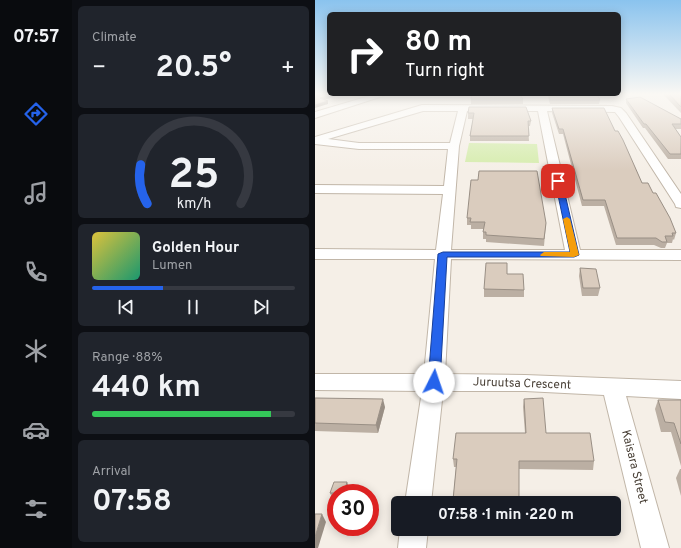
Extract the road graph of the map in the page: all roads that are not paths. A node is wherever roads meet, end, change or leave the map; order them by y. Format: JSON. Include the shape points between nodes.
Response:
{"nodes":[{"id":1,"x":382,"y":120,"type":"edge"},
{"id":2,"x":460,"y":120,"type":"edge"},
{"id":3,"x":545,"y":120,"type":"edge"},
{"id":4,"x":626,"y":120,"type":"edge"},
{"id":5,"x":315,"y":140,"type":"edge"},
{"id":6,"x":453,"y":146,"type":"junction"},
{"id":7,"x":315,"y":189,"type":"edge"},
{"id":8,"x":449,"y":190,"type":"junction"},
{"id":9,"x":681,"y":204,"type":"edge"},
{"id":10,"x":315,"y":254,"type":"edge"},
{"id":11,"x":443,"y":254,"type":"junction"},
{"id":12,"x":574,"y":255,"type":"junction"},
{"id":13,"x":681,"y":255,"type":"edge"},
{"id":14,"x":315,"y":382,"type":"edge"},
{"id":15,"x":434,"y":382,"type":"junction"},
{"id":16,"x":613,"y":387,"type":"junction"},
{"id":17,"x":681,"y":390,"type":"edge"},
{"id":18,"x":419,"y":496,"type":"edge"},
{"id":19,"x":413,"y":536,"type":"edge"},
{"id":20,"x":412,"y":548,"type":"edge"},
{"id":21,"x":655,"y":548,"type":"edge"}],
"edges":[{"from":1,"to":5,"type":"street"},
{"from":2,"to":6,"type":"street"},
{"from":3,"to":12,"type":"street"},
{"from":4,"to":9,"type":"street"},
{"from":5,"to":6,"type":"street","via":[[359,146]]},
{"from":6,"to":8,"type":"street"},
{"from":7,"to":8,"type":"street"},
{"from":8,"to":11,"type":"street"},
{"from":10,"to":11,"type":"street"},
{"from":11,"to":12,"type":"street"},
{"from":11,"to":15,"type":"street"},
{"from":12,"to":13,"type":"street"},
{"from":14,"to":15,"type":"street","name":"Juruutsa Crescent"},
{"from":15,"to":16,"type":"street","name":"Juruutsa Crescent"},
{"from":15,"to":18,"type":"street"},
{"from":16,"to":17,"type":"street","name":"Juruutsa Crescent"},
{"from":16,"to":21,"type":"street","name":"Kaisara Street"},
{"from":19,"to":20,"type":"street"}]}
